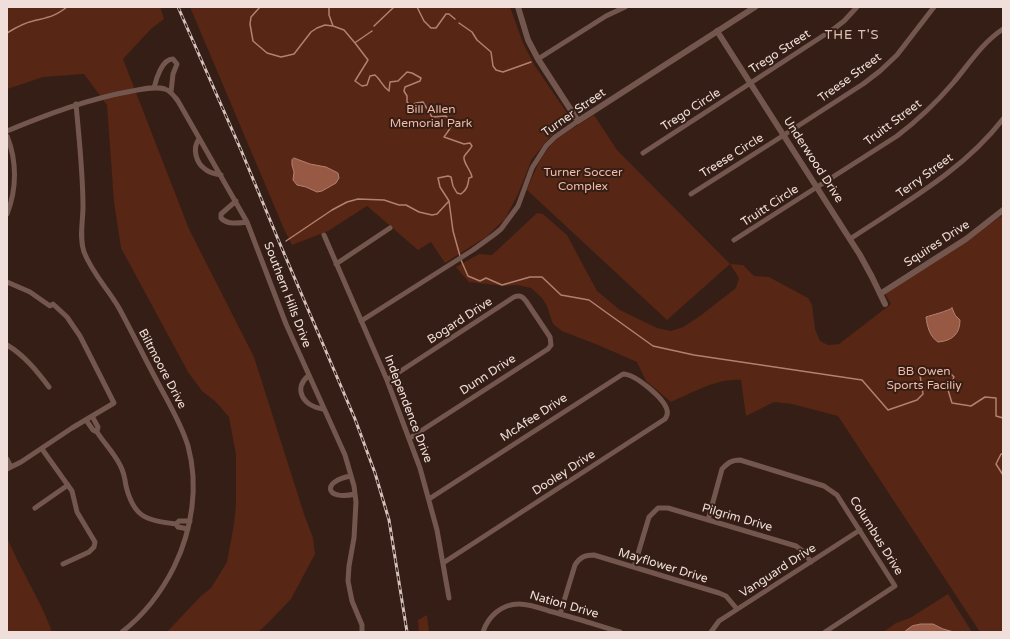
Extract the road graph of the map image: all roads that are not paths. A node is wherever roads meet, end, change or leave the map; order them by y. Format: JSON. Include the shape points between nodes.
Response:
{"nodes":[{"id":1,"x":518,"y":7,"type":"edge"},
{"id":2,"x":625,"y":7,"type":"edge"},
{"id":3,"x":755,"y":7,"type":"edge"},
{"id":4,"x":857,"y":7,"type":"edge"},
{"id":5,"x":934,"y":7,"type":"edge"},
{"id":6,"x":613,"y":9,"type":"edge"},
{"id":7,"x":1003,"y":29,"type":"edge"},
{"id":8,"x":717,"y":31,"type":"junction"},
{"id":9,"x":538,"y":59,"type":"junction"},
{"id":10,"x":750,"y":84,"type":"junction"},
{"id":11,"x":154,"y":88,"type":"junction"},
{"id":12,"x":171,"y":92,"type":"junction"},
{"id":13,"x":76,"y":104,"type":"junction"},
{"id":14,"x":1003,"y":119,"type":"edge"},
{"id":15,"x":578,"y":121,"type":"junction"},
{"id":16,"x":7,"y":131,"type":"edge"},
{"id":17,"x":784,"y":135,"type":"junction"},
{"id":18,"x":7,"y":136,"type":"edge"},
{"id":19,"x":200,"y":139,"type":"junction"},
{"id":20,"x":643,"y":153,"type":"dead end"},
{"id":21,"x":220,"y":175,"type":"junction"},
{"id":22,"x":817,"y":188,"type":"junction"},
{"id":23,"x":691,"y":194,"type":"dead end"},
{"id":24,"x":236,"y":201,"type":"junction"},
{"id":25,"x":1003,"y":210,"type":"edge"},
{"id":26,"x":7,"y":214,"type":"edge"},
{"id":27,"x":247,"y":222,"type":"junction"},
{"id":28,"x":390,"y":228,"type":"dead end"},
{"id":29,"x":324,"y":236,"type":"dead end"},
{"id":30,"x":734,"y":240,"type":"dead end"},
{"id":31,"x":850,"y":240,"type":"junction"},
{"id":32,"x":336,"y":264,"type":"junction"},
{"id":33,"x":7,"y":282,"type":"edge"},
{"id":34,"x":880,"y":294,"type":"junction"},
{"id":35,"x":885,"y":304,"type":"dead end"},
{"id":36,"x":537,"y":318,"type":"joint"},
{"id":37,"x":361,"y":321,"type":"junction"},
{"id":38,"x":7,"y":345,"type":"edge"},
{"id":39,"x":308,"y":376,"type":"junction"},
{"id":40,"x":387,"y":380,"type":"junction"},
{"id":41,"x":48,"y":387,"type":"dead end"},
{"id":42,"x":651,"y":390,"type":"joint"},
{"id":43,"x":323,"y":409,"type":"junction"},
{"id":44,"x":92,"y":416,"type":"junction"},
{"id":45,"x":86,"y":420,"type":"junction"},
{"id":46,"x":97,"y":432,"type":"junction"},
{"id":47,"x":410,"y":438,"type":"junction"},
{"id":48,"x":42,"y":449,"type":"junction"},
{"id":49,"x":7,"y":459,"type":"edge"},
{"id":50,"x":9,"y":468,"type":"edge"},
{"id":51,"x":351,"y":476,"type":"junction"},
{"id":52,"x":68,"y":485,"type":"junction"},
{"id":53,"x":355,"y":494,"type":"junction"},
{"id":54,"x":429,"y":499,"type":"junction"},
{"id":55,"x":35,"y":508,"type":"dead end"},
{"id":56,"x":708,"y":520,"type":"junction"},
{"id":57,"x":190,"y":521,"type":"junction"},
{"id":58,"x":176,"y":524,"type":"junction"},
{"id":59,"x":188,"y":529,"type":"junction"},
{"id":60,"x":860,"y":530,"type":"junction"},
{"id":61,"x":811,"y":562,"type":"junction"},
{"id":62,"x":443,"y":563,"type":"junction"},
{"id":63,"x":63,"y":564,"type":"dead end"},
{"id":64,"x":634,"y":567,"type":"junction"},
{"id":65,"x":449,"y":598,"type":"dead end"},
{"id":66,"x":737,"y":609,"type":"junction"},
{"id":67,"x":560,"y":614,"type":"junction"},
{"id":68,"x":122,"y":632,"type":"edge"},
{"id":69,"x":362,"y":632,"type":"edge"},
{"id":70,"x":483,"y":632,"type":"edge"},
{"id":71,"x":620,"y":632,"type":"edge"},
{"id":72,"x":710,"y":632,"type":"edge"},
{"id":73,"x":824,"y":632,"type":"edge"}],
"edges":[{"from":1,"to":9,"type":"street","via":[[528,40]]},
{"from":2,"to":6,"type":"street"},
{"from":3,"to":8,"type":"street","name":"Turner Street"},
{"from":4,"to":10,"type":"street","name":"Trego Street","via":[[835,28]]},
{"from":5,"to":17,"type":"street","name":"Treese Street","via":[[897,55],[880,71]]},
{"from":6,"to":9,"type":"street"},
{"from":7,"to":22,"type":"street","name":"Truitt Street","via":[[982,46],[941,97],[918,120]]},
{"from":8,"to":10,"type":"street","name":"Underwood Drive"},
{"from":8,"to":15,"type":"street","name":"Turner Street"},
{"from":9,"to":15,"type":"street"},
{"from":10,"to":17,"type":"street","name":"Underwood Drive"},
{"from":10,"to":20,"type":"street","name":"Trego Circle"},
{"from":11,"to":12,"type":"street"},
{"from":11,"to":12,"type":"street","via":[[167,60],[173,59],[177,64]]},
{"from":11,"to":13,"type":"street","via":[[122,92]]},
{"from":12,"to":19,"type":"street","name":"Southern Hills Drive"},
{"from":13,"to":16,"type":"street"},
{"from":13,"to":57,"type":"street","name":"Biltmoore Drive","via":[[83,199],[83,250],[120,310],[178,420],[188,447],[193,476]]},
{"from":14,"to":31,"type":"street","name":"Terry Street","via":[[974,152],[949,173]]},
{"from":15,"to":37,"type":"street","name":"Turner Street","via":[[546,146],[532,168],[523,196],[513,214],[495,234]]},
{"from":17,"to":22,"type":"street","name":"Underwood Drive"},
{"from":17,"to":23,"type":"street","name":"Treese Circle"},
{"from":18,"to":26,"type":"street","via":[[13,156],[14,184]]},
{"from":19,"to":21,"type":"street","name":"Southern Hills Drive"},
{"from":19,"to":21,"type":"street","via":[[196,148],[199,162],[205,170]]},
{"from":21,"to":24,"type":"street","name":"Southern Hills Drive"},
{"from":22,"to":30,"type":"street","name":"Truitt Circle"},
{"from":22,"to":31,"type":"street","name":"Underwood Drive"},
{"from":24,"to":27,"type":"street","name":"Southern Hills Drive"},
{"from":24,"to":27,"type":"street","via":[[221,214],[221,218],[229,222]]},
{"from":25,"to":34,"type":"street","name":"Squires Drive","via":[[966,240]]},
{"from":27,"to":39,"type":"street","name":"Southern Hills Drive"},
{"from":28,"to":32,"type":"street"},
{"from":29,"to":32,"type":"street","name":"Independence Drive"},
{"from":31,"to":34,"type":"street","name":"Underwood Drive"},
{"from":32,"to":37,"type":"street","name":"Independence Drive"},
{"from":33,"to":44,"type":"street","via":[[30,292],[50,306],[53,304],[67,317],[80,336],[114,403]]},
{"from":34,"to":35,"type":"street","name":"Underwood Drive"},
{"from":36,"to":40,"type":"street","name":"Bogard Drive","via":[[522,297],[514,297]]},
{"from":36,"to":47,"type":"street","name":"Dunn Drive","via":[[550,337],[548,349]]},
{"from":37,"to":40,"type":"street","name":"Independence Drive"},
{"from":38,"to":41,"type":"street","via":[[36,370]]},
{"from":39,"to":43,"type":"street","name":"Southern Hills Drive"},
{"from":39,"to":43,"type":"street","via":[[302,384],[303,397],[312,406]]},
{"from":40,"to":47,"type":"street","name":"Independence Drive"},
{"from":42,"to":54,"type":"street","name":"McAfee Drive","via":[[628,374],[618,376]]},
{"from":42,"to":62,"type":"street","name":"Dooley Drive","via":[[668,410],[665,419]]},
{"from":43,"to":51,"type":"street","name":"Southern Hills Drive","via":[[345,455]]},
{"from":44,"to":45,"type":"street"},
{"from":44,"to":46,"type":"street","via":[[98,427]]},
{"from":45,"to":46,"type":"street","via":[[92,430]]},
{"from":45,"to":48,"type":"street"},
{"from":46,"to":58,"type":"street","via":[[120,464],[130,499],[138,512],[145,518]]},
{"from":47,"to":54,"type":"street","name":"Independence Drive"},
{"from":48,"to":50,"type":"street"},
{"from":48,"to":52,"type":"street"},
{"from":49,"to":50,"type":"street"},
{"from":51,"to":53,"type":"street","name":"Southern Hills Drive"},
{"from":51,"to":53,"type":"street","via":[[336,481],[330,489],[335,495]]},
{"from":52,"to":55,"type":"street"},
{"from":52,"to":63,"type":"street","via":[[74,496],[77,512],[95,545],[88,552]]},
{"from":53,"to":69,"type":"street","name":"Southern Hills Drive","via":[[356,518],[348,581]]},
{"from":54,"to":62,"type":"street","name":"Independence Drive"},
{"from":56,"to":60,"type":"street","name":"Columbus Drive","via":[[722,469],[733,460],[740,460],[824,486],[838,495]]},
{"from":56,"to":61,"type":"street","name":"Pilgrim Drive","via":[[796,546]]},
{"from":56,"to":64,"type":"street","name":"Pilgrim Drive","via":[[668,508],[658,508],[649,517]]},
{"from":57,"to":58,"type":"street","via":[[179,521]]},
{"from":57,"to":59,"type":"street","name":"Biltmoore Drive"},
{"from":58,"to":59,"type":"street"},
{"from":59,"to":68,"type":"street","name":"Biltmoore Drive","via":[[182,550],[162,590],[142,615]]},
{"from":60,"to":61,"type":"street","name":"Vanguard Drive"},
{"from":60,"to":73,"type":"street","name":"Columbus Drive","via":[[896,586]]},
{"from":61,"to":66,"type":"street","name":"Vanguard Drive"},
{"from":62,"to":65,"type":"street","name":"Independence Drive"},
{"from":64,"to":66,"type":"street","name":"Mayflower Drive","via":[[719,593],[726,596]]},
{"from":64,"to":67,"type":"street","name":"Mayflower Drive","via":[[594,555],[583,556],[575,565]]},
{"from":66,"to":72,"type":"street","name":"Vanguard Drive","via":[[719,621]]},
{"from":67,"to":70,"type":"street","name":"Nation Drive","via":[[519,604],[502,608],[492,617]]},
{"from":67,"to":71,"type":"street","name":"Nation Drive"}]}
